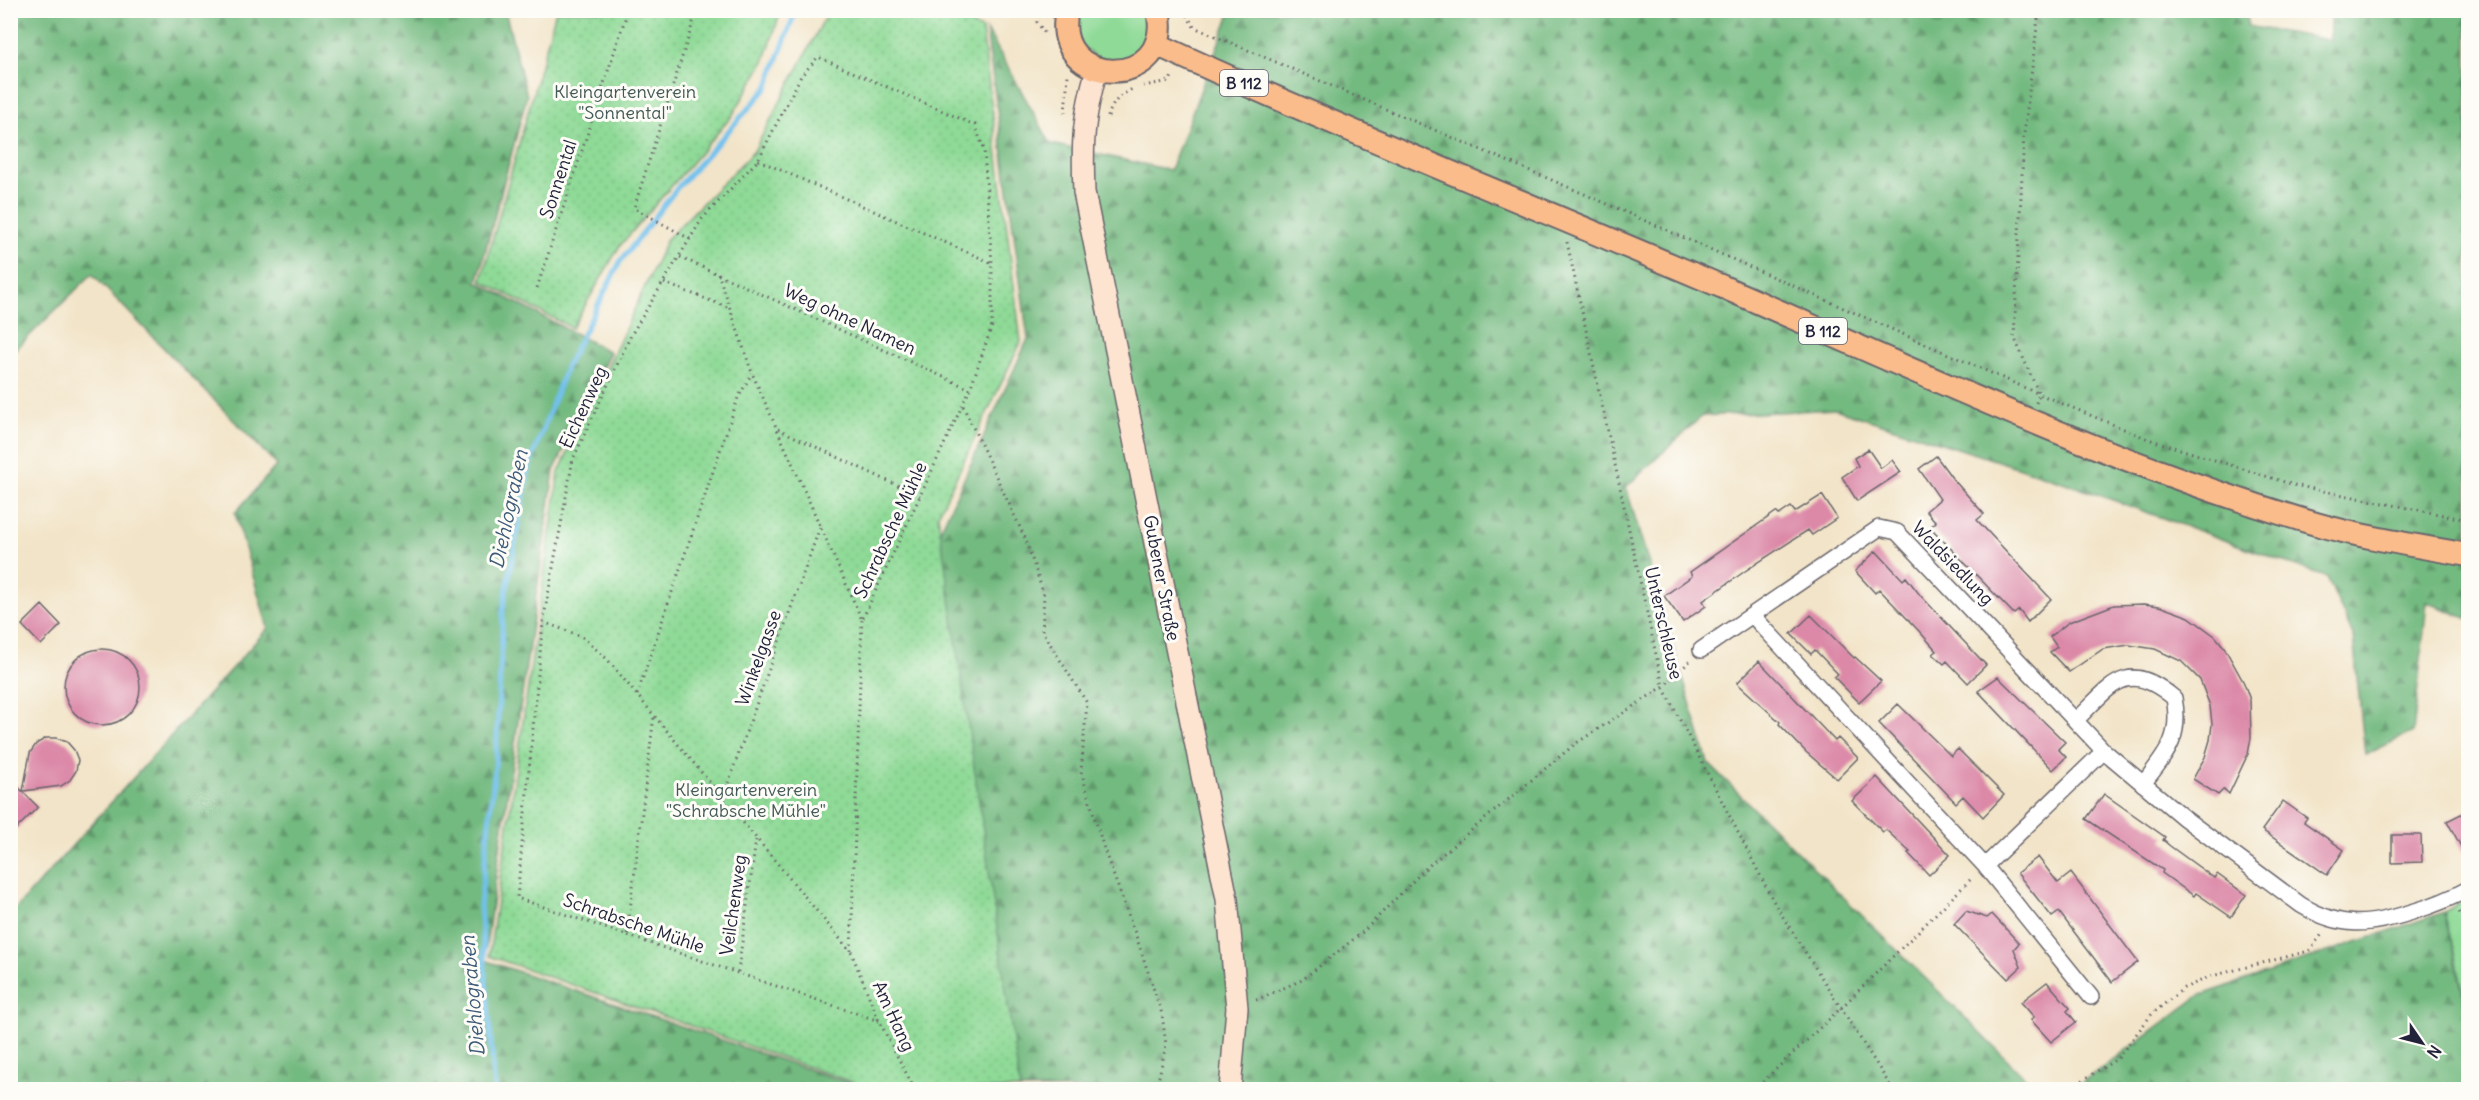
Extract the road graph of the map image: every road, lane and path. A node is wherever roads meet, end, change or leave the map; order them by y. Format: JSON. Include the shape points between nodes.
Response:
{"nodes":[{"id":1,"x":628,"y":10,"type":"edge"},
{"id":2,"x":697,"y":10,"type":"edge"},
{"id":3,"x":1067,"y":10,"type":"edge"},
{"id":4,"x":1158,"y":10,"type":"edge"},
{"id":5,"x":1184,"y":10,"type":"edge"},
{"id":6,"x":2039,"y":10,"type":"edge"},
{"id":7,"x":1156,"y":44,"type":"junction"},
{"id":8,"x":818,"y":57,"type":"joint"},
{"id":9,"x":1097,"y":69,"type":"junction"},
{"id":10,"x":758,"y":160,"type":"junction"},
{"id":11,"x":1561,"y":217,"type":"junction"},
{"id":12,"x":690,"y":239,"type":"junction"},
{"id":13,"x":680,"y":257,"type":"junction"},
{"id":14,"x":992,"y":263,"type":"junction"},
{"id":15,"x":718,"y":273,"type":"junction"},
{"id":16,"x":664,"y":283,"type":"junction"},
{"id":17,"x":537,"y":288,"type":"dead end"},
{"id":18,"x":730,"y":308,"type":"junction"},
{"id":19,"x":752,"y":373,"type":"junction"},
{"id":20,"x":2032,"y":378,"type":"dead end"},
{"id":21,"x":970,"y":389,"type":"junction"},
{"id":22,"x":963,"y":406,"type":"junction"},
{"id":23,"x":777,"y":428,"type":"junction"},
{"id":24,"x":921,"y":496,"type":"junction"},
{"id":25,"x":2469,"y":520,"type":"edge"},
{"id":26,"x":820,"y":525,"type":"junction"},
{"id":27,"x":2469,"y":555,"type":"edge"},
{"id":28,"x":1753,"y":615,"type":"junction"},
{"id":29,"x":862,"y":620,"type":"junction"},
{"id":30,"x":543,"y":622,"type":"junction"},
{"id":31,"x":1701,"y":651,"type":"joint"},
{"id":32,"x":1663,"y":687,"type":"junction"},
{"id":33,"x":637,"y":695,"type":"junction"},
{"id":34,"x":654,"y":716,"type":"junction"},
{"id":35,"x":2076,"y":720,"type":"junction"},
{"id":36,"x":2104,"y":751,"type":"junction"},
{"id":37,"x":2143,"y":784,"type":"junction"},
{"id":38,"x":722,"y":800,"type":"junction"},
{"id":39,"x":756,"y":840,"type":"junction"},
{"id":40,"x":1985,"y":866,"type":"junction"},
{"id":41,"x":2469,"y":889,"type":"edge"},
{"id":42,"x":517,"y":898,"type":"joint"},
{"id":43,"x":2335,"y":921,"type":"junction"},
{"id":44,"x":627,"y":935,"type":"junction"},
{"id":45,"x":851,"y":952,"type":"junction"},
{"id":46,"x":738,"y":973,"type":"junction"},
{"id":47,"x":2091,"y":997,"type":"dead end"},
{"id":48,"x":1237,"y":1008,"type":"junction"},
{"id":49,"x":1841,"y":1008,"type":"junction"},
{"id":50,"x":879,"y":1021,"type":"junction"},
{"id":51,"x":915,"y":1089,"type":"edge"},
{"id":52,"x":1156,"y":1089,"type":"edge"},
{"id":53,"x":1230,"y":1089,"type":"edge"},
{"id":54,"x":1754,"y":1089,"type":"edge"},
{"id":55,"x":1893,"y":1089,"type":"edge"},
{"id":56,"x":2067,"y":1089,"type":"edge"}],
"edges":[{"from":1,"to":17,"type":"path","name":"Sonnental"},
{"from":2,"to":12,"type":"path","via":[[634,208]]},
{"from":3,"to":9,"type":"main road","via":[[1066,35],[1072,49]]},
{"from":4,"to":7,"type":"main road","via":[[1160,33]]},
{"from":5,"to":25,"type":"path","via":[[1194,27],[2148,439],[2294,485]]},
{"from":6,"to":20,"type":"path","via":[[2024,134],[2014,337]]},
{"from":7,"to":9,"type":"main road","via":[[1141,63],[1130,69]]},
{"from":7,"to":11,"type":"main road","number":"B 112"},
{"from":8,"to":10,"type":"path","name":"Eichenweg","via":[[801,76]]},
{"from":8,"to":14,"type":"path","name":"Schrabsche Mühle","via":[[975,125],[984,150]]},
{"from":9,"to":48,"type":"main road","name":"Gubener Straße","via":[[1086,108],[1082,143],[1084,192],[1227,899]]},
{"from":10,"to":12,"type":"path","name":"Eichenweg","via":[[702,219]]},
{"from":10,"to":14,"type":"path"},
{"from":11,"to":27,"type":"main road","number":"B 112","via":[[2030,422],[2240,501],[2320,525]]},
{"from":11,"to":32,"type":"path","name":"Unterschleuse"},
{"from":12,"to":13,"type":"path","name":"Eichenweg"},
{"from":13,"to":15,"type":"path","name":"Weg ohne Namen"},
{"from":13,"to":16,"type":"path","name":"Eichenweg"},
{"from":14,"to":21,"type":"path","name":"Schrabsche Mühle","via":[[992,327]]},
{"from":15,"to":18,"type":"path","name":"Schrabsche Mühle"},
{"from":15,"to":21,"type":"path","name":"Weg ohne Namen"},
{"from":16,"to":18,"type":"path"},
{"from":16,"to":30,"type":"path","name":"Eichenweg","via":[[631,335],[573,459]]},
{"from":18,"to":19,"type":"path","name":"Schrabsche Mühle"},
{"from":19,"to":23,"type":"path","name":"Schrabsche Mühle"},
{"from":19,"to":33,"type":"path","via":[[738,398]]},
{"from":21,"to":22,"type":"path","name":"Schrabsche Mühle"},
{"from":22,"to":24,"type":"path","name":"Schrabsche Mühle"},
{"from":22,"to":52,"type":"path","via":[[1025,538],[1044,595],[1041,632],[1087,703],[1081,771],[1104,852],[1162,1014],[1166,1045]]},
{"from":23,"to":24,"type":"path"},
{"from":23,"to":26,"type":"path","name":"Schrabsche Mühle"},
{"from":24,"to":29,"type":"path","name":"Schrabsche Mühle"},
{"from":26,"to":29,"type":"path","name":"Schrabsche Mühle"},
{"from":26,"to":38,"type":"path","name":"Winkelgasse"},
{"from":28,"to":31,"type":"street","name":"Waldsiedlung"},
{"from":28,"to":35,"type":"street","name":"Waldsiedlung","via":[[1879,528],[1897,532]]},
{"from":28,"to":40,"type":"street"},
{"from":29,"to":45,"type":"path"},
{"from":30,"to":33,"type":"path","via":[[581,636],[607,659]]},
{"from":30,"to":42,"type":"path","name":"Eichenweg"},
{"from":31,"to":32,"type":"path"},
{"from":32,"to":48,"type":"path","via":[[1575,744],[1426,868],[1365,931],[1302,980]]},
{"from":32,"to":49,"type":"path","name":"Unterschleuse","via":[[1776,906]]},
{"from":33,"to":34,"type":"path"},
{"from":34,"to":38,"type":"path"},
{"from":34,"to":44,"type":"path"},
{"from":35,"to":36,"type":"street","name":"Waldsiedlung"},
{"from":35,"to":37,"type":"street","via":[[2111,686],[2124,679],[2150,681],[2174,698],[2178,718],[2174,738]]},
{"from":36,"to":37,"type":"street","name":"Waldsiedlung"},
{"from":36,"to":40,"type":"street"},
{"from":37,"to":43,"type":"street","name":"Waldsiedlung","via":[[2301,905]]},
{"from":38,"to":39,"type":"path"},
{"from":39,"to":45,"type":"path"},
{"from":39,"to":46,"type":"path","name":"Veilchenweg"},
{"from":40,"to":47,"type":"street"},
{"from":40,"to":49,"type":"path"},
{"from":41,"to":43,"type":"street","name":"Waldsiedlung","via":[[2449,900],[2387,920]]},
{"from":42,"to":44,"type":"path","name":"Schrabsche Mühle"},
{"from":43,"to":56,"type":"path","via":[[2309,951],[2212,976],[2184,988],[2152,1014],[2117,1059]]},
{"from":44,"to":46,"type":"path","name":"Schrabsche Mühle"},
{"from":45,"to":50,"type":"path","name":"Am Hang"},
{"from":46,"to":50,"type":"path","name":"Schrabsche Mühle"},
{"from":48,"to":53,"type":"main road","name":"Gubener Straße"},
{"from":49,"to":54,"type":"path"},
{"from":49,"to":55,"type":"path","name":"Unterschleuse"},
{"from":50,"to":51,"type":"path","name":"Am Hang"}]}
